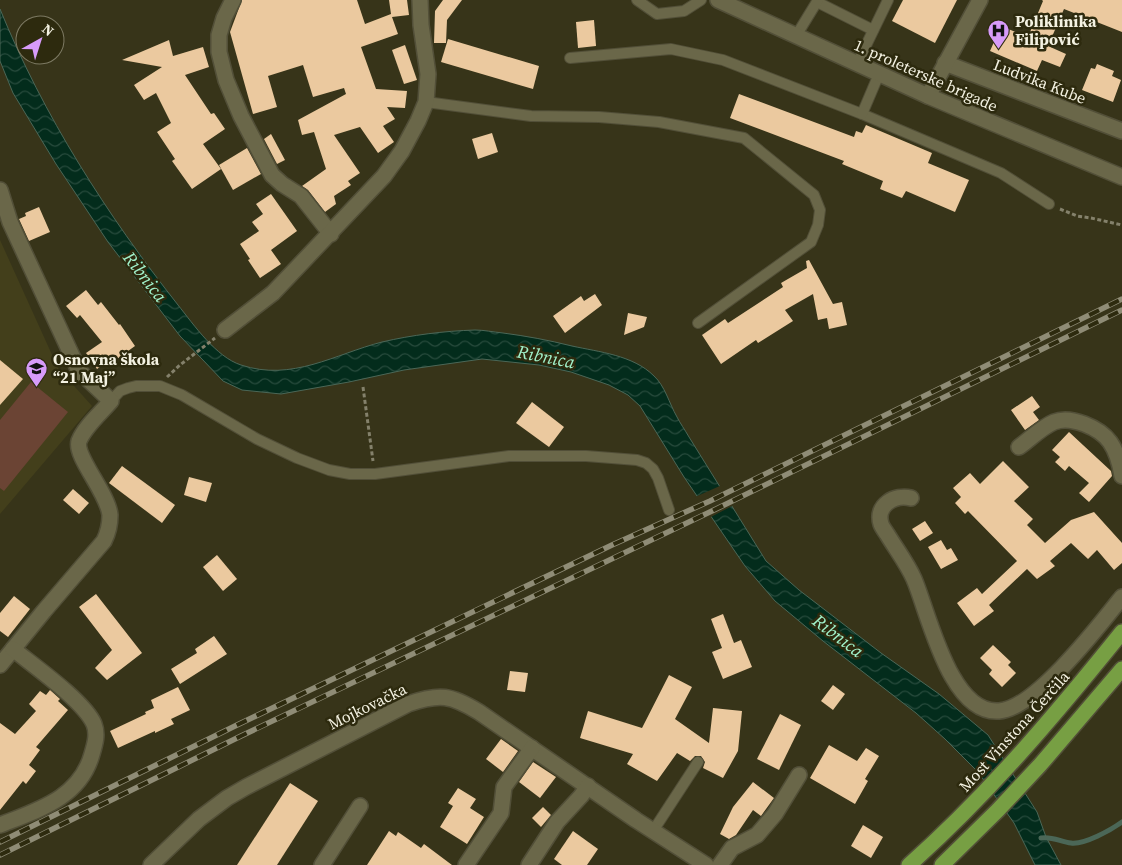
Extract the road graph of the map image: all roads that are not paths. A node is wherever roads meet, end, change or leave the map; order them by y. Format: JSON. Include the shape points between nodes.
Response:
{"nodes":[{"id":1,"x":233,"y":0,"type":"edge"},
{"id":2,"x":420,"y":0,"type":"edge"},
{"id":3,"x":637,"y":0,"type":"edge"},
{"id":4,"x":702,"y":0,"type":"edge"},
{"id":5,"x":718,"y":0,"type":"edge"},
{"id":6,"x":888,"y":0,"type":"edge"},
{"id":7,"x":980,"y":0,"type":"edge"},
{"id":8,"x":817,"y":1,"type":"edge"},
{"id":9,"x":741,"y":5,"type":"edge"},
{"id":10,"x":873,"y":30,"type":"junction"},
{"id":11,"x":796,"y":36,"type":"junction"},
{"id":12,"x":570,"y":58,"type":"dead end"},
{"id":13,"x":945,"y":63,"type":"junction"},
{"id":14,"x":857,"y":64,"type":"junction"},
{"id":15,"x":879,"y":74,"type":"junction"},
{"id":16,"x":928,"y":96,"type":"junction"},
{"id":17,"x":426,"y":102,"type":"junction"},
{"id":18,"x":862,"y":114,"type":"junction"},
{"id":19,"x":1122,"y":131,"type":"edge"},
{"id":20,"x":1122,"y":177,"type":"edge"},
{"id":21,"x":0,"y":190,"type":"edge"},
{"id":22,"x":1049,"y":204,"type":"road end"},
{"id":23,"x":331,"y":234,"type":"junction"},
{"id":24,"x":698,"y":323,"type":"dead end"},
{"id":25,"x":225,"y":330,"type":"road end"},
{"id":26,"x":111,"y":401,"type":"junction"},
{"id":27,"x":1019,"y":447,"type":"dead end"},
{"id":28,"x":1122,"y":476,"type":"edge"},
{"id":29,"x":911,"y":498,"type":"dead end"},
{"id":30,"x":669,"y":510,"type":"dead end"},
{"id":31,"x":1122,"y":597,"type":"edge"},
{"id":32,"x":1122,"y":632,"type":"edge"},
{"id":33,"x":13,"y":649,"type":"junction"},
{"id":34,"x":0,"y":665,"type":"edge"},
{"id":35,"x":1122,"y":669,"type":"edge"},
{"id":36,"x":532,"y":748,"type":"junction"},
{"id":37,"x":698,"y":762,"type":"dead end"},
{"id":38,"x":799,"y":775,"type":"dead end"},
{"id":39,"x":588,"y":786,"type":"junction"},
{"id":40,"x":360,"y":806,"type":"dead end"},
{"id":41,"x":0,"y":825,"type":"edge"},
{"id":42,"x":653,"y":831,"type":"junction"},
{"id":43,"x":151,"y":865,"type":"edge"},
{"id":44,"x":322,"y":865,"type":"edge"},
{"id":45,"x":466,"y":865,"type":"edge"},
{"id":46,"x":529,"y":865,"type":"edge"},
{"id":47,"x":706,"y":865,"type":"edge"},
{"id":48,"x":720,"y":865,"type":"edge"},
{"id":49,"x":909,"y":865,"type":"edge"},
{"id":50,"x":942,"y":865,"type":"edge"}],
"edges":[{"from":1,"to":23,"type":"street","via":[[219,34],[220,52],[226,80],[241,116],[272,175],[301,196]]},
{"from":2,"to":17,"type":"street","via":[[428,74]]},
{"from":3,"to":4,"type":"lane","via":[[657,14],[684,11]]},
{"from":5,"to":9,"type":"street","name":"1. proleterske brigade"},
{"from":6,"to":10,"type":"lane"},
{"from":7,"to":13,"type":"street"},
{"from":8,"to":10,"type":"lane"},
{"from":8,"to":11,"type":"lane"},
{"from":9,"to":11,"type":"street","name":"1. proleterske brigade"},
{"from":10,"to":14,"type":"lane"},
{"from":11,"to":14,"type":"street","name":"1. proleterske brigade"},
{"from":12,"to":18,"type":"lane","via":[[671,49],[723,60]]},
{"from":13,"to":16,"type":"street"},
{"from":13,"to":19,"type":"street","name":"Ludvika Kube"},
{"from":14,"to":15,"type":"street","name":"1. proleterske brigade"},
{"from":15,"to":16,"type":"street","name":"1. proleterske brigade"},
{"from":15,"to":18,"type":"lane"},
{"from":16,"to":20,"type":"street","name":"1. proleterske brigade"},
{"from":17,"to":23,"type":"street","via":[[402,151],[384,176]]},
{"from":17,"to":24,"type":"lane","via":[[531,116],[659,122],[744,138],[814,195],[820,210],[811,242]]},
{"from":18,"to":22,"type":"lane","via":[[1002,173]]},
{"from":21,"to":26,"type":"street","via":[[10,222],[79,371]]},
{"from":23,"to":25,"type":"street","via":[[273,293]]},
{"from":26,"to":30,"type":"lane","via":[[128,388],[160,386],[298,458],[328,470],[350,474],[375,474],[509,456],[637,460],[646,463],[656,473]]},
{"from":26,"to":33,"type":"street","via":[[78,442],[79,453],[105,497],[110,514],[109,529],[104,541]]},
{"from":27,"to":28,"type":"street","via":[[1053,422],[1064,419],[1076,421],[1100,432],[1110,441]]},
{"from":29,"to":31,"type":"street","via":[[893,498],[885,504],[880,513],[881,524],[914,578],[946,668],[974,704],[988,710],[1014,708],[1065,666]]},
{"from":32,"to":49,"type":"main road","name":"Most Vinstona Čerčila","via":[[1014,761]]},
{"from":33,"to":34,"type":"street"},
{"from":33,"to":41,"type":"street","via":[[73,698],[87,713],[96,737],[89,764],[68,793],[52,804]]},
{"from":35,"to":50,"type":"main road","via":[[1040,765]]},
{"from":36,"to":39,"type":"street","name":"Mojkovačka"},
{"from":36,"to":43,"type":"street","name":"Mojkovačka","via":[[460,701],[443,696],[418,701],[226,798]]},
{"from":36,"to":45,"type":"street","via":[[504,787],[501,813]]},
{"from":37,"to":42,"type":"lane"},
{"from":38,"to":48,"type":"street","via":[[757,835],[732,848]]},
{"from":39,"to":42,"type":"street","name":"Mojkovačka"},
{"from":39,"to":46,"type":"street","via":[[557,822]]},
{"from":40,"to":44,"type":"street"},
{"from":42,"to":47,"type":"street","name":"Mojkovačka"}]}
